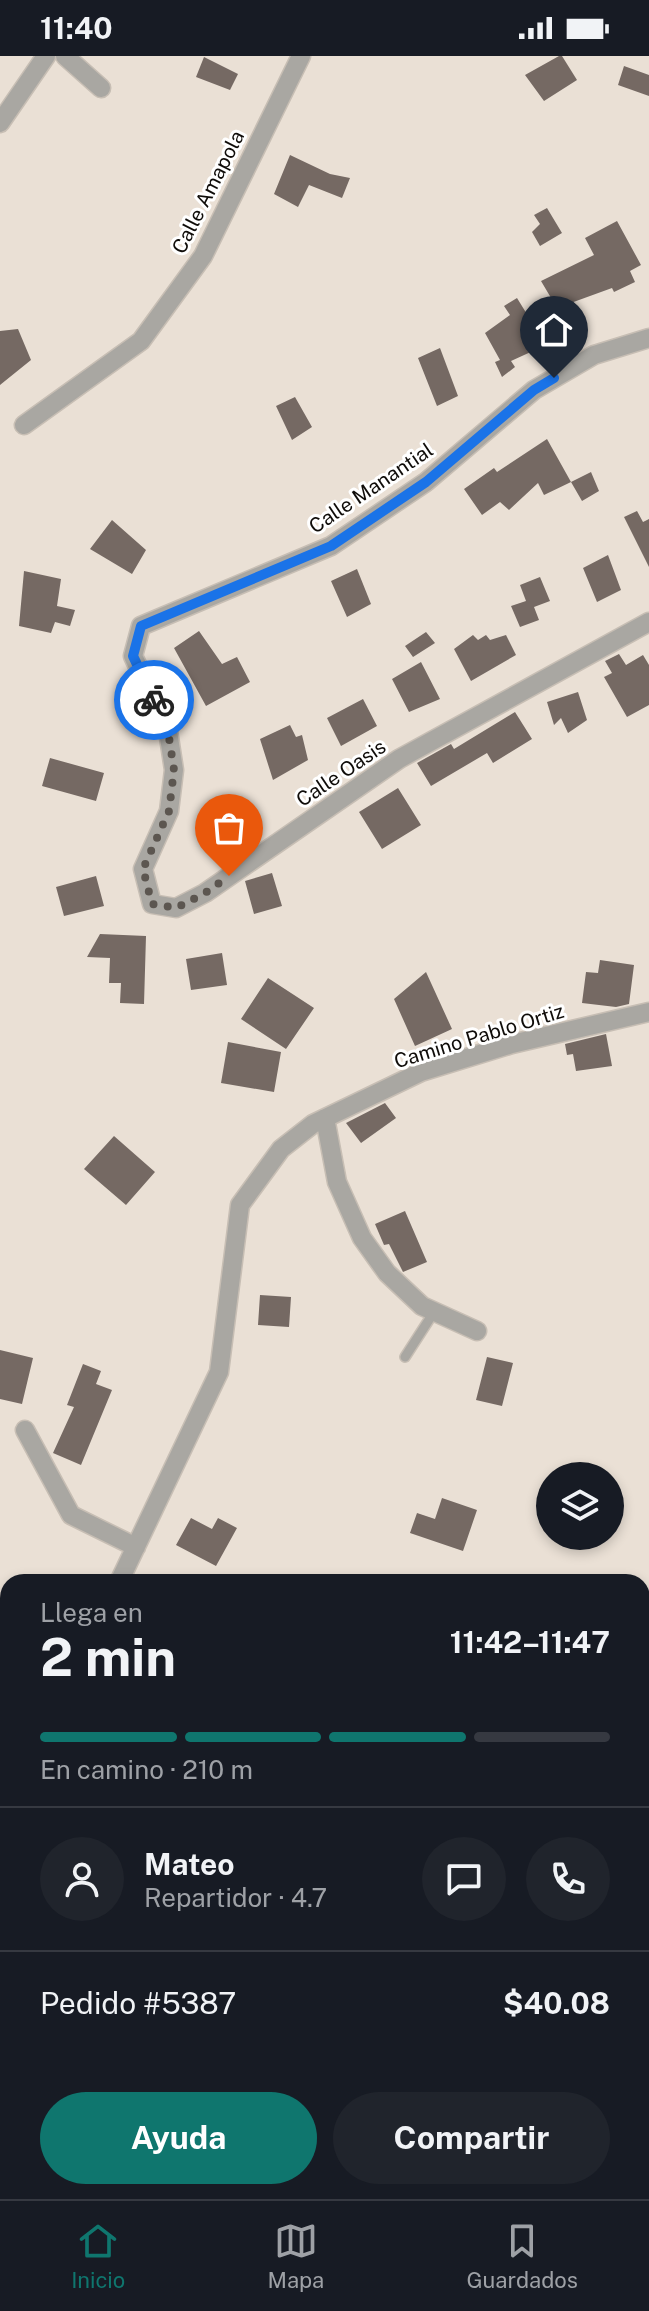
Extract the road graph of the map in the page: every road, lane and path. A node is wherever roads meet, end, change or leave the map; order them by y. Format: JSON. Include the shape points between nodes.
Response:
{"nodes":[{"id":1,"x":46,"y":56,"type":"edge"},
{"id":2,"x":65,"y":56,"type":"edge"},
{"id":3,"x":301,"y":56,"type":"edge"},
{"id":4,"x":101,"y":88,"type":"dead end"},
{"id":5,"x":0,"y":123,"type":"edge"},
{"id":6,"x":649,"y":338,"type":"edge"},
{"id":7,"x":24,"y":425,"type":"dead end"},
{"id":8,"x":649,"y":622,"type":"edge"},
{"id":9,"x":160,"y":713,"type":"joint"},
{"id":10,"x":649,"y":1012,"type":"edge"},
{"id":11,"x":325,"y":1118,"type":"junction"},
{"id":12,"x":434,"y":1312,"type":"junction"},
{"id":13,"x":477,"y":1331,"type":"dead end"},
{"id":14,"x":405,"y":1357,"type":"dead end"},
{"id":15,"x":25,"y":1430,"type":"dead end"},
{"id":16,"x":136,"y":1547,"type":"junction"},
{"id":17,"x":123,"y":1574,"type":"edge"}],
"edges":[{"from":1,"to":5,"type":"street"},
{"from":2,"to":4,"type":"street"},
{"from":3,"to":7,"type":"street","name":"Calle Amapola","via":[[203,256],[141,341]]},
{"from":6,"to":9,"type":"street","name":"Calle Manantial","via":[[594,355],[534,390],[426,482],[331,546],[141,626],[133,656]]},
{"from":8,"to":9,"type":"street","name":"Calle Oasis","via":[[399,759],[176,908],[152,904],[143,869],[169,811],[174,770]]},
{"from":10,"to":11,"type":"street","name":"Camino Pablo Ortiz","via":[[421,1072]]},
{"from":11,"to":12,"type":"street","via":[[337,1182],[362,1238],[387,1273]]},
{"from":11,"to":16,"type":"street","name":"Camino Pablo Ortiz","via":[[281,1149],[240,1205],[219,1372]]},
{"from":12,"to":13,"type":"street"},
{"from":12,"to":14,"type":"lane"},
{"from":15,"to":16,"type":"street","via":[[71,1515]]},
{"from":16,"to":17,"type":"street","name":"Camino Pablo Ortiz"}]}
